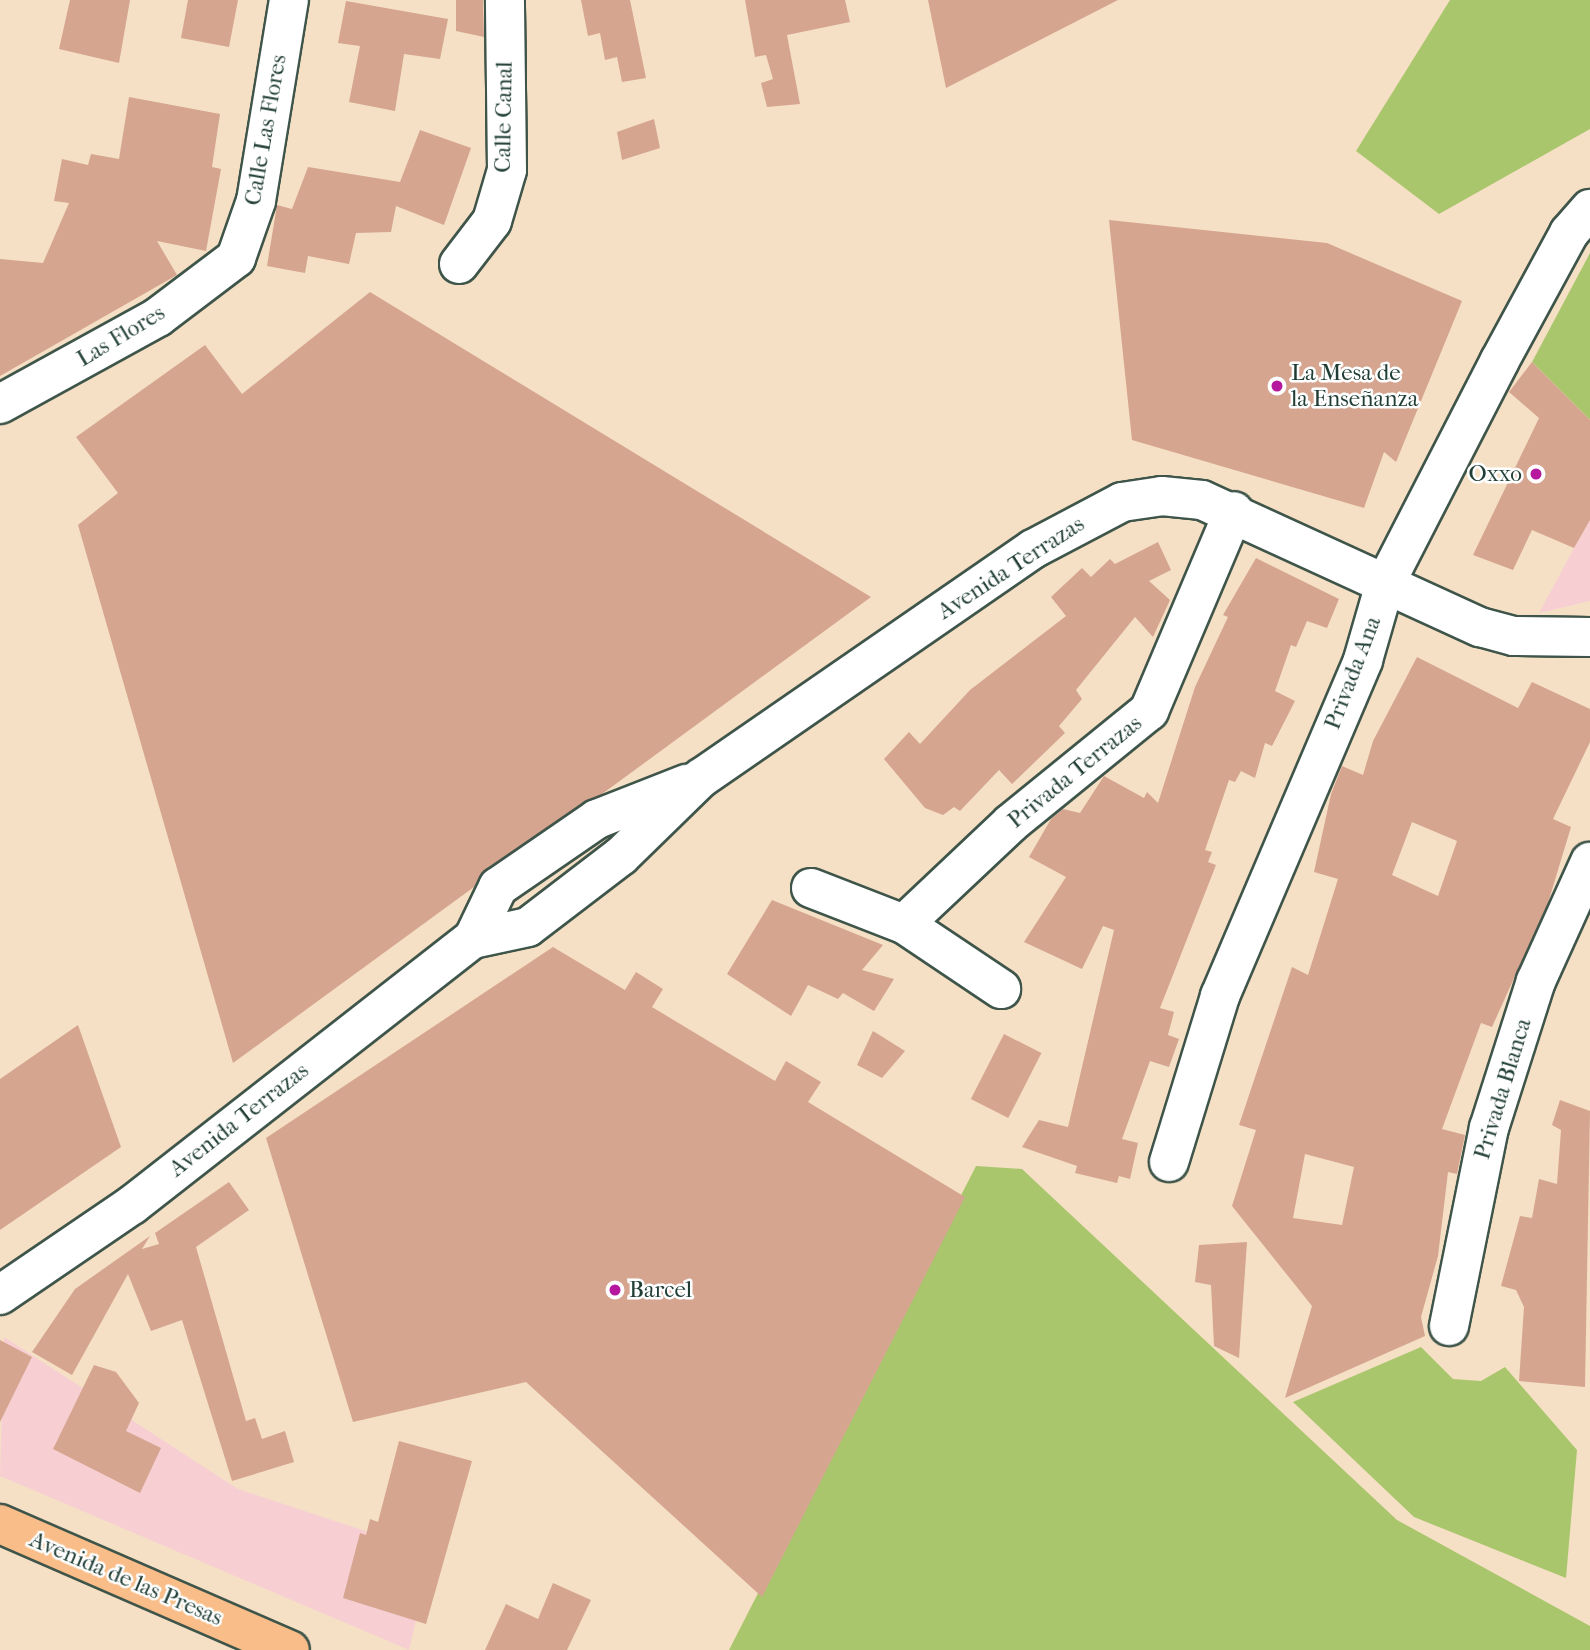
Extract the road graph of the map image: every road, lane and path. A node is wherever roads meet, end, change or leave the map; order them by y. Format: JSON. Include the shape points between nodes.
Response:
{"nodes":[{"id":1,"x":289,"y":0,"type":"edge"},
{"id":2,"x":505,"y":0,"type":"edge"},
{"id":3,"x":1590,"y":209,"type":"edge"},
{"id":4,"x":236,"y":258,"type":"joint"},
{"id":5,"x":459,"y":264,"type":"dead end"},
{"id":6,"x":0,"y":404,"type":"edge"},
{"id":7,"x":1234,"y":512,"type":"junction"},
{"id":8,"x":1385,"y":584,"type":"junction"},
{"id":9,"x":1590,"y":636,"type":"edge"},
{"id":10,"x":1590,"y":862,"type":"edge"},
{"id":11,"x":811,"y":888,"type":"dead end"},
{"id":12,"x":904,"y":924,"type":"junction"},
{"id":13,"x":1001,"y":989,"type":"dead end"},
{"id":14,"x":1169,"y":1162,"type":"dead end"},
{"id":15,"x":0,"y":1295,"type":"edge"},
{"id":16,"x":1449,"y":1326,"type":"dead end"},
{"id":17,"x":0,"y":1524,"type":"edge"},
{"id":18,"x":290,"y":1650,"type":"edge"}],
"edges":[{"from":1,"to":4,"type":"street","name":"Calle Las Flores","via":[[256,201]]},
{"from":2,"to":5,"type":"street","name":"Calle Canal","via":[[508,170],[492,221]]},
{"from":3,"to":8,"type":"street","name":"Privada Ana","via":[[1569,233],[1524,315]]},
{"from":4,"to":6,"type":"street","name":"Las Flores","via":[[158,317]]},
{"from":7,"to":8,"type":"street","name":"Avenida Terrazas"},
{"from":7,"to":12,"type":"street","name":"Privada Terrazas","via":[[1149,711],[1011,823]]},
{"from":7,"to":15,"type":"street","name":"Avenida Terrazas","via":[[1162,496],[1122,502],[1076,523],[701,778],[597,819],[498,887],[473,939],[132,1205]]},
{"from":8,"to":9,"type":"street","name":"Avenida Terrazas","via":[[1514,636]]},
{"from":8,"to":14,"type":"street","name":"Privada Ana","via":[[1363,660],[1220,996]]},
{"from":10,"to":16,"type":"street","name":"Privada Blanca","via":[[1536,981],[1489,1128]]},
{"from":11,"to":12,"type":"street"},
{"from":12,"to":13,"type":"street"},
{"from":17,"to":18,"type":"main road","name":"Avenida de las Presas"}]}
